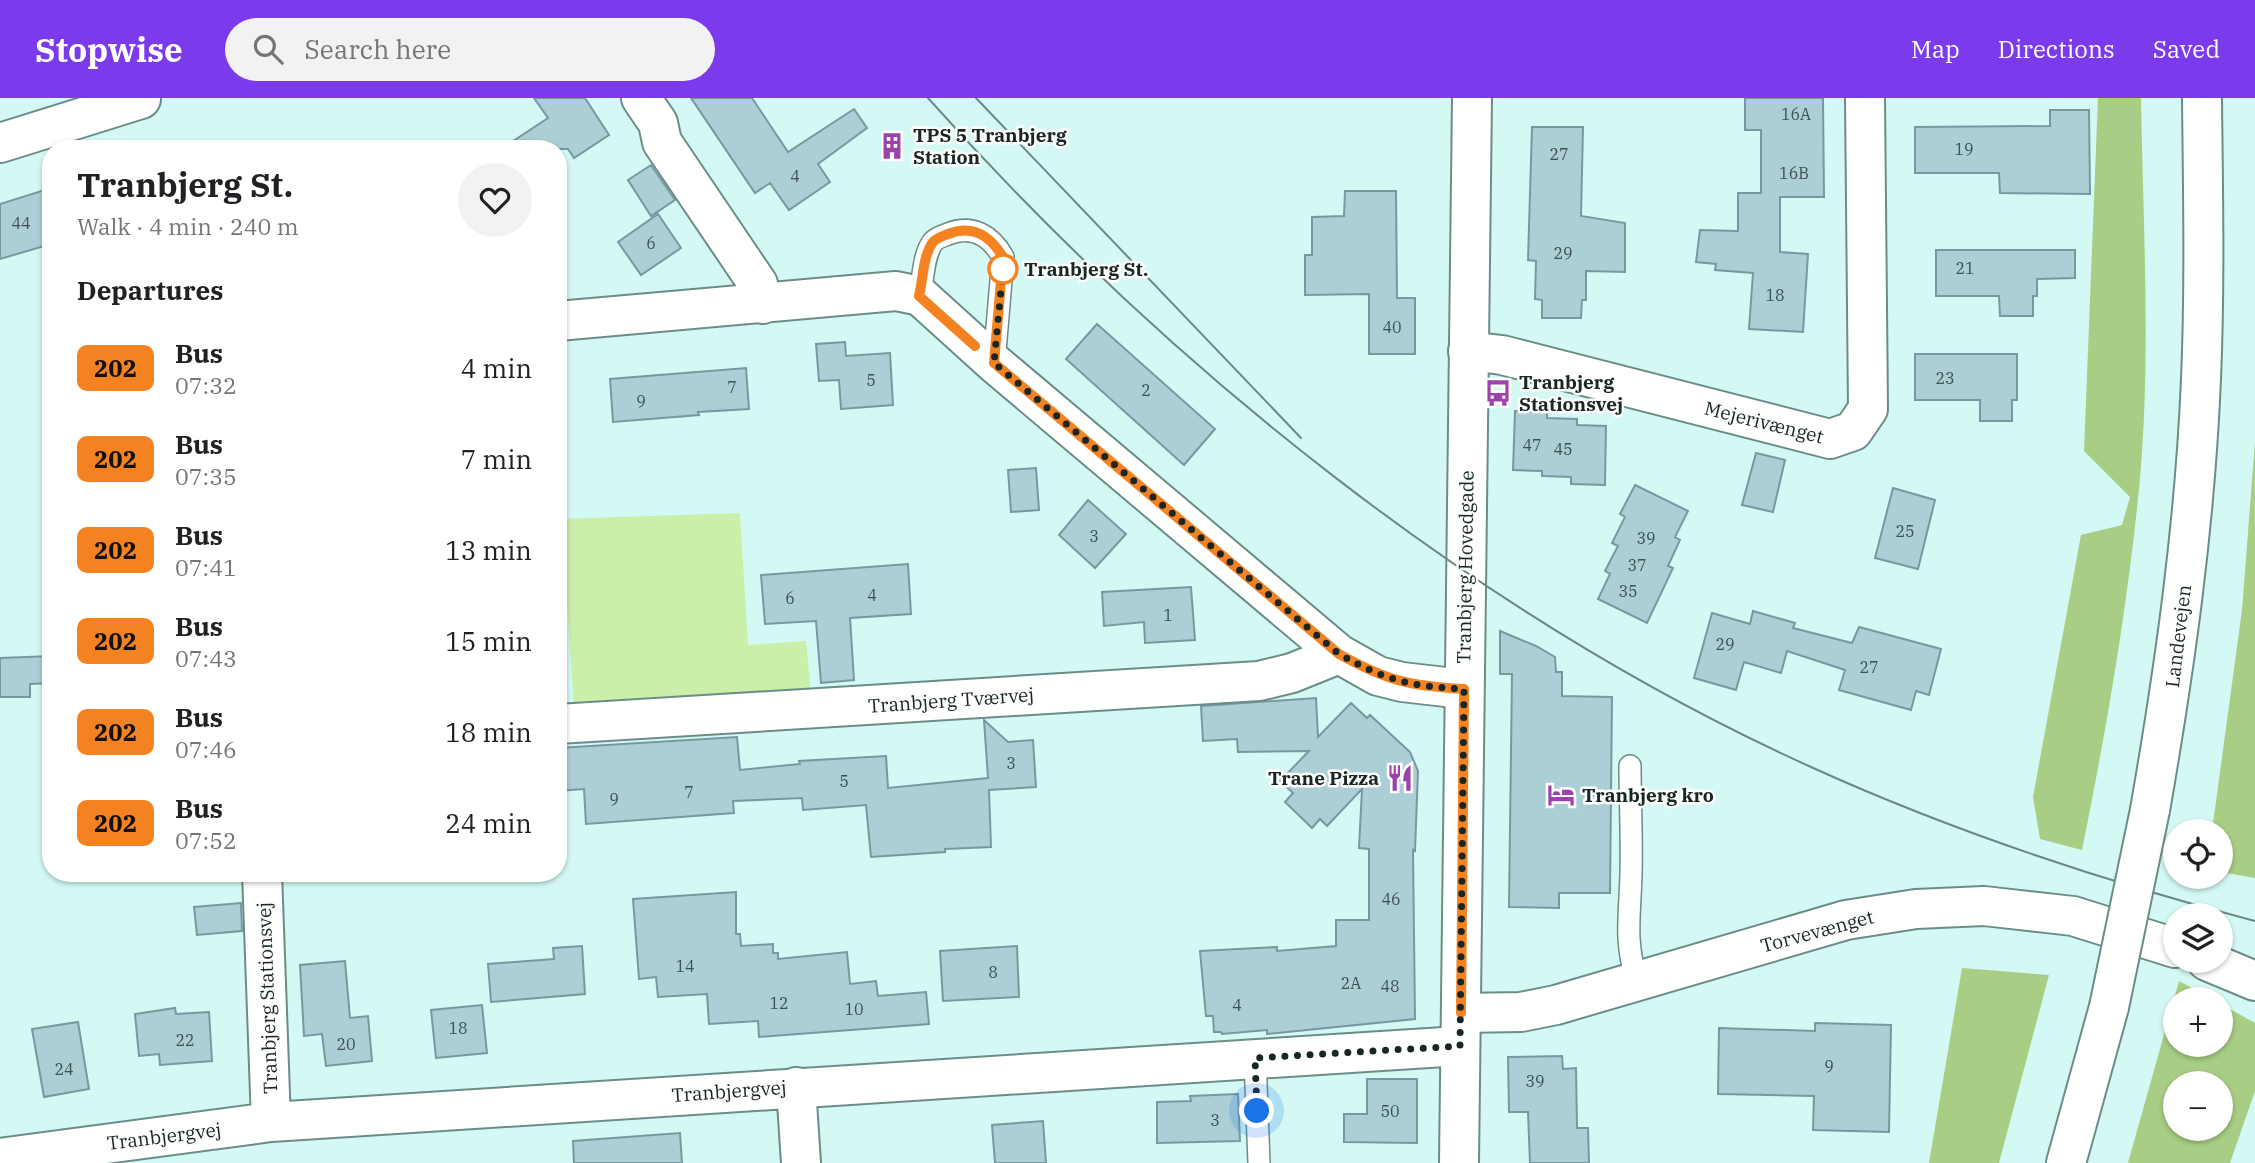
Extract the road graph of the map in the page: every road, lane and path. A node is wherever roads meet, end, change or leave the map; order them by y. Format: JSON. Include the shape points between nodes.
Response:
{"nodes":[{"id":1,"x":641,"y":98,"type":"edge"},
{"id":2,"x":1472,"y":98,"type":"edge"},
{"id":3,"x":1866,"y":98,"type":"edge"},
{"id":4,"x":2202,"y":98,"type":"edge"},
{"id":5,"x":141,"y":99,"type":"edge"},
{"id":6,"x":0,"y":144,"type":"edge"},
{"id":7,"x":919,"y":296,"type":"junction"},
{"id":8,"x":763,"y":304,"type":"junction"},
{"id":9,"x":567,"y":320,"type":"edge"},
{"id":10,"x":1468,"y":351,"type":"junction"},
{"id":11,"x":994,"y":363,"type":"junction"},
{"id":12,"x":1339,"y":654,"type":"junction"},
{"id":13,"x":1464,"y":689,"type":"junction"},
{"id":14,"x":567,"y":723,"type":"edge"},
{"id":15,"x":1630,"y":766,"type":"dead end"},
{"id":16,"x":262,"y":882,"type":"edge"},
{"id":17,"x":2163,"y":944,"type":"edge"},
{"id":18,"x":2233,"y":972,"type":"edge"},
{"id":19,"x":2255,"y":981,"type":"edge"},
{"id":20,"x":1637,"y":982,"type":"junction"},
{"id":21,"x":1461,"y":1029,"type":"junction"},
{"id":22,"x":1255,"y":1058,"type":"junction"},
{"id":23,"x":796,"y":1087,"type":"junction"},
{"id":24,"x":271,"y":1122,"type":"junction"},
{"id":25,"x":0,"y":1158,"type":"edge"},
{"id":26,"x":802,"y":1163,"type":"edge"},
{"id":27,"x":1259,"y":1163,"type":"edge"},
{"id":28,"x":1459,"y":1163,"type":"edge"},
{"id":29,"x":2066,"y":1163,"type":"edge"}],
"edges":[{"from":1,"to":8,"type":"street","via":[[658,123],[662,142],[758,284]]},
{"from":2,"to":10,"type":"street","name":"Tranbjerg Hovedgade"},
{"from":3,"to":10,"type":"street","name":"Mejerivænget","via":[[1868,409],[1853,431],[1830,439],[1502,355]]},
{"from":4,"to":29,"type":"street","name":"Landevejen","bridge":true,"via":[[2201,380],[2175,666],[2109,1007]]},
{"from":5,"to":6,"type":"street"},
{"from":7,"to":8,"type":"street","via":[[896,290]]},
{"from":7,"to":11,"type":"street"},
{"from":7,"to":11,"type":"lane","via":[[934,240],[972,230],[985,235],[1003,257]]},
{"from":8,"to":9,"type":"street"},
{"from":10,"to":13,"type":"street","name":"Tranbjerg Hovedgade"},
{"from":11,"to":12,"type":"street"},
{"from":12,"to":13,"type":"street","via":[[1378,676]]},
{"from":12,"to":14,"type":"street","name":"Tranbjerg Tværvej","via":[[1259,681]]},
{"from":13,"to":21,"type":"street","name":"Tranbjerg Hovedgade"},
{"from":15,"to":20,"type":"lane","via":[[1627,929]]},
{"from":16,"to":24,"type":"street","name":"Tranbjerg Stationsvej"},
{"from":17,"to":20,"type":"street","name":"Torvevænget","via":[[2073,916],[1984,906],[1916,909],[1846,920]]},
{"from":18,"to":19,"type":"street"},
{"from":20,"to":21,"type":"street","name":"Torvevænget"},
{"from":21,"to":22,"type":"street","name":"Tranbjergvej"},
{"from":21,"to":28,"type":"street","name":"Tranbjerg Hovedgade"},
{"from":22,"to":23,"type":"street","name":"Tranbjergvej"},
{"from":22,"to":27,"type":"lane"},
{"from":23,"to":24,"type":"street","name":"Tranbjergvej"},
{"from":23,"to":26,"type":"street"},
{"from":24,"to":25,"type":"street","name":"Tranbjergvej"}]}
